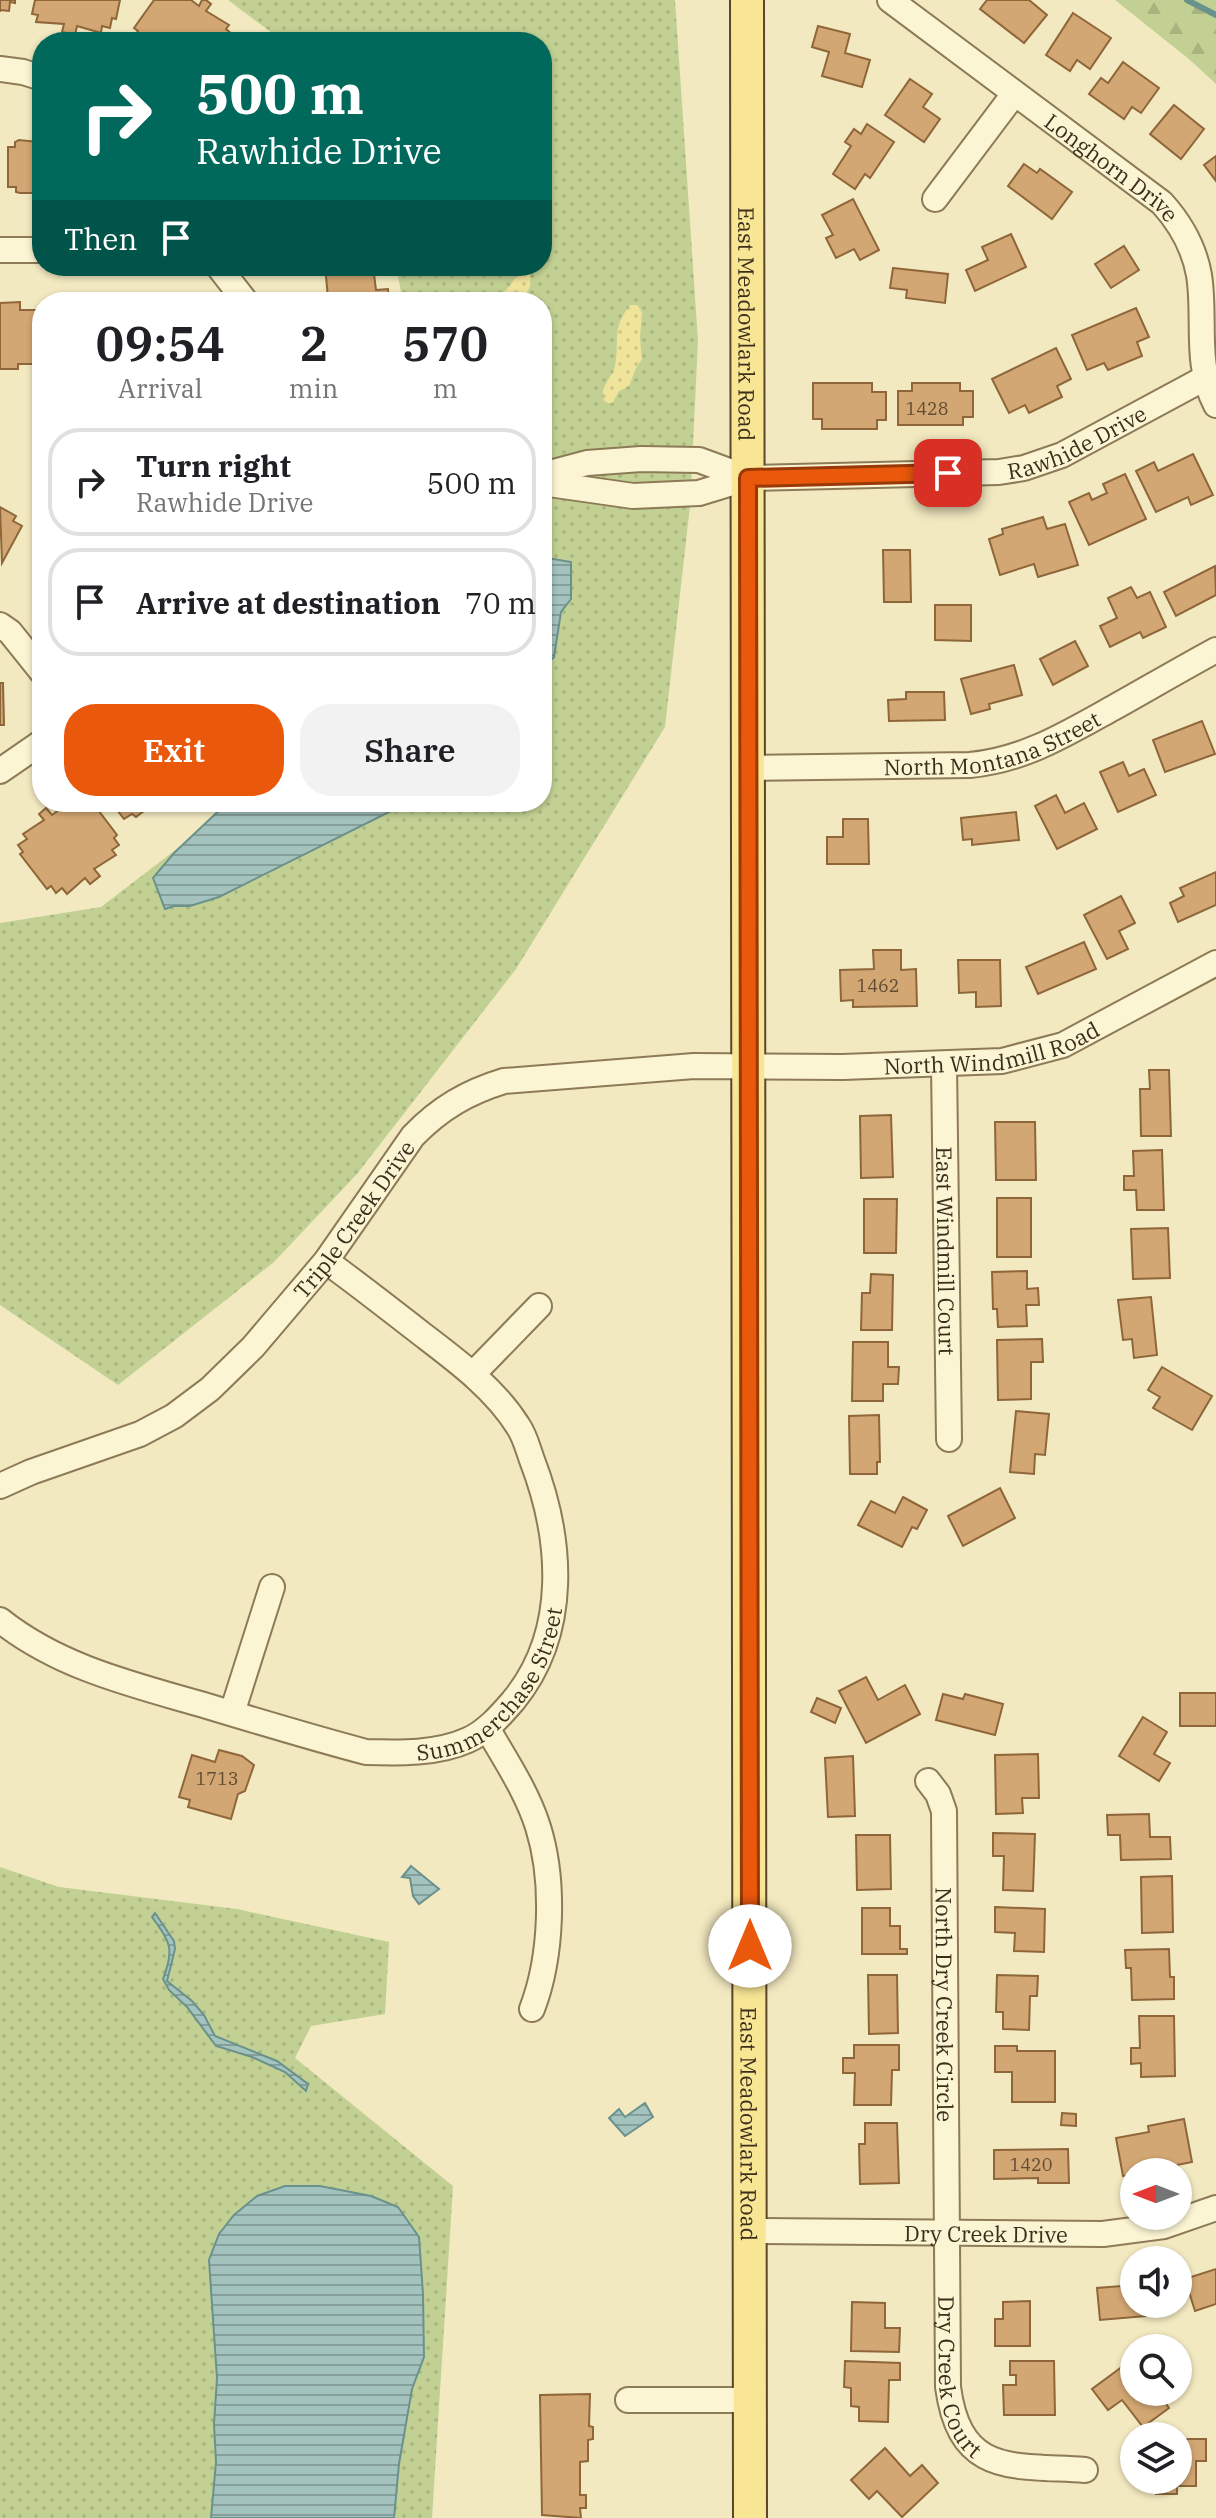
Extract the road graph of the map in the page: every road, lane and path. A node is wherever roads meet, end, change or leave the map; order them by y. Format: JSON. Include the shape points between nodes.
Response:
{"nodes":[{"id":1,"x":747,"y":0,"type":"edge"},
{"id":2,"x":890,"y":0,"type":"edge"},
{"id":3,"x":0,"y":69,"type":"edge"},
{"id":4,"x":32,"y":75,"type":"edge"},
{"id":5,"x":1014,"y":94,"type":"junction"},
{"id":6,"x":935,"y":199,"type":"dead end"},
{"id":7,"x":0,"y":250,"type":"edge"},
{"id":8,"x":32,"y":250,"type":"edge"},
{"id":9,"x":226,"y":276,"type":"edge"},
{"id":10,"x":238,"y":292,"type":"edge"},
{"id":11,"x":1205,"y":378,"type":"junction"},
{"id":12,"x":1216,"y":405,"type":"edge"},
{"id":13,"x":552,"y":472,"type":"edge"},
{"id":14,"x":748,"y":478,"type":"junction"},
{"id":15,"x":552,"y":484,"type":"edge"},
{"id":16,"x":0,"y":625,"type":"edge"},
{"id":17,"x":1216,"y":650,"type":"edge"},
{"id":18,"x":32,"y":660,"type":"edge"},
{"id":19,"x":32,"y":749,"type":"edge"},
{"id":20,"x":748,"y":768,"type":"junction"},
{"id":21,"x":0,"y":771,"type":"edge"},
{"id":22,"x":1216,"y":963,"type":"edge"},
{"id":23,"x":944,"y":1065,"type":"junction"},
{"id":24,"x":748,"y":1066,"type":"junction"},
{"id":25,"x":326,"y":1261,"type":"junction"},
{"id":26,"x":539,"y":1306,"type":"dead end"},
{"id":27,"x":473,"y":1374,"type":"junction"},
{"id":28,"x":949,"y":1439,"type":"dead end"},
{"id":29,"x":0,"y":1486,"type":"edge"},
{"id":30,"x":272,"y":1587,"type":"dead end"},
{"id":31,"x":0,"y":1620,"type":"edge"},
{"id":32,"x":232,"y":1713,"type":"junction"},
{"id":33,"x":487,"y":1728,"type":"junction"},
{"id":34,"x":928,"y":1781,"type":"dead end"},
{"id":35,"x":532,"y":2009,"type":"dead end"},
{"id":36,"x":1216,"y":2208,"type":"edge"},
{"id":37,"x":752,"y":2231,"type":"junction"},
{"id":38,"x":946,"y":2233,"type":"junction"},
{"id":39,"x":628,"y":2400,"type":"dead end"},
{"id":40,"x":751,"y":2400,"type":"junction"},
{"id":41,"x":1085,"y":2470,"type":"dead end"},
{"id":42,"x":750,"y":2518,"type":"edge"}],
"edges":[{"from":1,"to":14,"type":"main road","name":"East Meadowlark Road"},
{"from":2,"to":5,"type":"street","name":"Longhorn Drive"},
{"from":3,"to":4,"type":"street"},
{"from":5,"to":6,"type":"street"},
{"from":5,"to":11,"type":"street","name":"Longhorn Drive","via":[[1162,203],[1183,230],[1199,275]]},
{"from":7,"to":8,"type":"street"},
{"from":9,"to":10,"type":"street"},
{"from":11,"to":12,"type":"street","name":"Longhorn Drive"},
{"from":11,"to":14,"type":"street","name":"Rawhide Drive","via":[[1062,455],[1024,468]]},
{"from":13,"to":14,"type":"street","via":[[587,463],[699,460]]},
{"from":14,"to":15,"type":"street","via":[[699,493],[633,496]]},
{"from":14,"to":20,"type":"main road","name":"East Meadowlark Road"},
{"from":16,"to":18,"type":"street"},
{"from":17,"to":20,"type":"street","name":"North Montana Street","via":[[1018,757],[970,765]]},
{"from":19,"to":21,"type":"street"},
{"from":20,"to":24,"type":"main road","name":"East Meadowlark Road"},
{"from":22,"to":23,"type":"street","name":"North Windmill Road","via":[[1063,1045],[1002,1061]]},
{"from":23,"to":24,"type":"street","name":"North Windmill Road"},
{"from":23,"to":28,"type":"street","name":"East Windmill Court"},
{"from":24,"to":25,"type":"street","name":"Triple Creek Drive","via":[[504,1081],[480,1088],[430,1118],[413,1136]]},
{"from":24,"to":37,"type":"main road","name":"East Meadowlark Road"},
{"from":25,"to":27,"type":"street","name":"Summerchase Street"},
{"from":25,"to":29,"type":"street","name":"Triple Creek Drive","via":[[242,1357],[174,1416],[140,1434]]},
{"from":26,"to":27,"type":"street"},
{"from":27,"to":33,"type":"street","name":"Summerchase Street","via":[[519,1427],[544,1493],[555,1567],[551,1629],[540,1661],[529,1682]]},
{"from":30,"to":32,"type":"street"},
{"from":31,"to":32,"type":"street","name":"Summerchase Street","via":[[66,1661]]},
{"from":32,"to":33,"type":"street","name":"Summerchase Street","via":[[366,1752],[405,1754],[443,1747]]},
{"from":33,"to":35,"type":"street","via":[[538,1827],[547,1878],[546,1952]]},
{"from":34,"to":38,"type":"street","name":"North Dry Creek Circle","via":[[944,1811]]},
{"from":36,"to":38,"type":"street","name":"Dry Creek Drive","via":[[1164,2226],[1122,2233]]},
{"from":37,"to":38,"type":"street","name":"Dry Creek Drive"},
{"from":37,"to":40,"type":"main road","name":"East Meadowlark Road"},
{"from":38,"to":41,"type":"street","name":"Dry Creek Court","via":[[948,2387],[955,2423],[966,2442],[999,2463]]},
{"from":39,"to":40,"type":"street"},
{"from":40,"to":42,"type":"main road","name":"East Meadowlark Road"}]}
